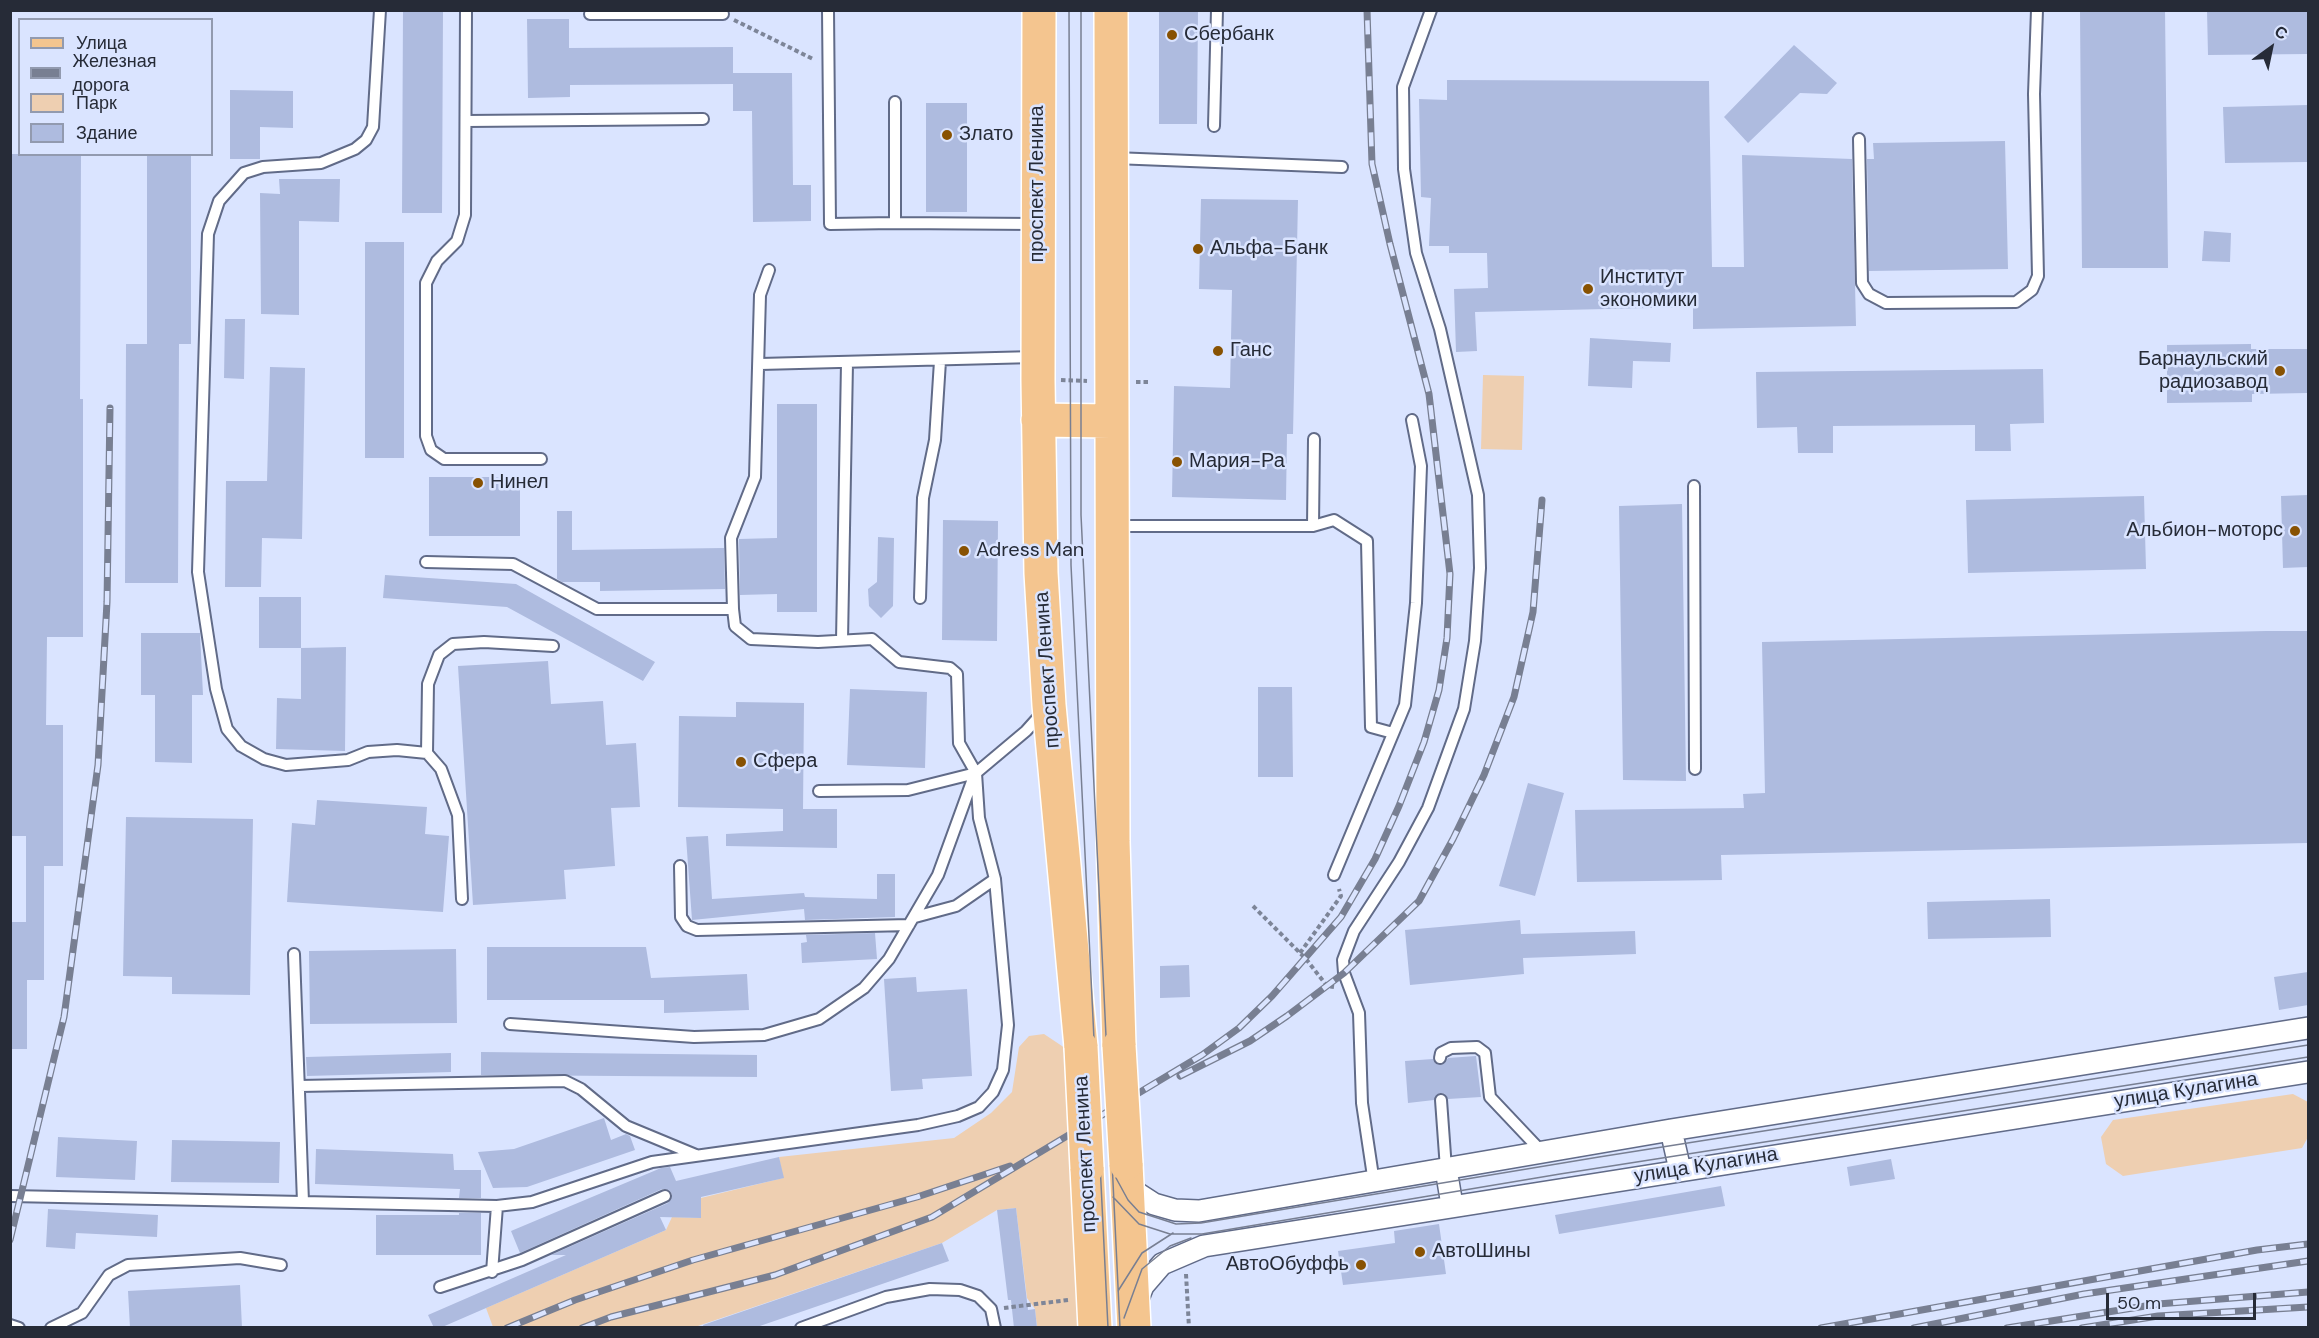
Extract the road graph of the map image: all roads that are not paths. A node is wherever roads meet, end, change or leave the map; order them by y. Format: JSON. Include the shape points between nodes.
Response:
{"nodes":[{"id":1,"x":380,"y":10,"type":"edge"},
{"id":2,"x":466,"y":10,"type":"edge"},
{"id":3,"x":828,"y":10,"type":"edge"},
{"id":4,"x":1039,"y":10,"type":"edge"},
{"id":5,"x":1111,"y":10,"type":"edge"},
{"id":6,"x":1217,"y":10,"type":"edge"},
{"id":7,"x":1431,"y":10,"type":"edge"},
{"id":8,"x":2037,"y":10,"type":"edge"},
{"id":9,"x":681,"y":12,"type":"edge"},
{"id":10,"x":590,"y":14,"type":"dead end"},
{"id":11,"x":723,"y":14,"type":"road end"},
{"id":12,"x":895,"y":102,"type":"dead end"},
{"id":13,"x":703,"y":119,"type":"dead end"},
{"id":14,"x":466,"y":121,"type":"junction"},
{"id":15,"x":1214,"y":126,"type":"dead end"},
{"id":16,"x":1859,"y":139,"type":"dead end"},
{"id":17,"x":1111,"y":158,"type":"junction"},
{"id":18,"x":1342,"y":167,"type":"dead end"},
{"id":19,"x":895,"y":223,"type":"junction"},
{"id":20,"x":1038,"y":224,"type":"junction"},
{"id":21,"x":769,"y":270,"type":"dead end"},
{"id":22,"x":940,"y":361,"type":"junction"},
{"id":23,"x":847,"y":363,"type":"junction"},
{"id":24,"x":760,"y":364,"type":"junction"},
{"id":25,"x":1038,"y":369,"type":"junction"},
{"id":26,"x":1038,"y":420,"type":"junction"},
{"id":27,"x":1412,"y":420,"type":"dead end"},
{"id":28,"x":1111,"y":421,"type":"junction"},
{"id":29,"x":1314,"y":439,"type":"dead end"},
{"id":30,"x":541,"y":459,"type":"dead end"},
{"id":31,"x":1694,"y":486,"type":"dead end"},
{"id":32,"x":1112,"y":526,"type":"junction"},
{"id":33,"x":1313,"y":526,"type":"junction"},
{"id":34,"x":426,"y":562,"type":"dead end"},
{"id":35,"x":920,"y":598,"type":"dead end"},
{"id":36,"x":733,"y":609,"type":"junction"},
{"id":37,"x":842,"y":640,"type":"junction"},
{"id":38,"x":553,"y":646,"type":"dead end"},
{"id":39,"x":1049,"y":705,"type":"junction"},
{"id":40,"x":1393,"y":733,"type":"junction"},
{"id":41,"x":427,"y":753,"type":"junction"},
{"id":42,"x":1695,"y":769,"type":"dead end"},
{"id":43,"x":976,"y":773,"type":"junction"},
{"id":44,"x":819,"y":791,"type":"dead end"},
{"id":45,"x":680,"y":866,"type":"dead end"},
{"id":46,"x":1334,"y":876,"type":"road end"},
{"id":47,"x":995,"y":879,"type":"junction"},
{"id":48,"x":462,"y":899,"type":"dead end"},
{"id":49,"x":912,"y":921,"type":"junction"},
{"id":50,"x":294,"y":954,"type":"dead end"},
{"id":51,"x":510,"y":1024,"type":"dead end"},
{"id":52,"x":2308,"y":1028,"type":"edge"},
{"id":53,"x":1440,"y":1058,"type":"dead end"},
{"id":54,"x":2308,"y":1072,"type":"edge"},
{"id":55,"x":299,"y":1086,"type":"junction"},
{"id":56,"x":1441,"y":1100,"type":"dead end"},
{"id":57,"x":1671,"y":1130,"type":"junction"},
{"id":58,"x":1542,"y":1152,"type":"junction"},
{"id":59,"x":696,"y":1155,"type":"junction"},
{"id":60,"x":1446,"y":1169,"type":"junction"},
{"id":61,"x":1680,"y":1170,"type":"junction"},
{"id":62,"x":1126,"y":1172,"type":"junction"},
{"id":63,"x":1374,"y":1183,"type":"junction"},
{"id":64,"x":10,"y":1196,"type":"edge"},
{"id":65,"x":665,"y":1196,"type":"dead end"},
{"id":66,"x":303,"y":1202,"type":"junction"},
{"id":67,"x":1452,"y":1205,"type":"junction"},
{"id":68,"x":497,"y":1206,"type":"junction"},
{"id":69,"x":1379,"y":1216,"type":"junction"},
{"id":70,"x":281,"y":1265,"type":"dead end"},
{"id":71,"x":492,"y":1272,"type":"junction"},
{"id":72,"x":440,"y":1287,"type":"dead end"},
{"id":73,"x":1133,"y":1319,"type":"edge"},
{"id":74,"x":10,"y":1325,"type":"edge"},
{"id":75,"x":19,"y":1328,"type":"edge"},
{"id":76,"x":51,"y":1328,"type":"edge"},
{"id":77,"x":801,"y":1328,"type":"edge"},
{"id":78,"x":995,"y":1328,"type":"edge"},
{"id":79,"x":1095,"y":1328,"type":"edge"}],
"edges":[{"from":1,"to":41,"type":"lane","via":[[372,127],[366,140],[355,149],[321,163],[262,167],[244,173],[219,201],[208,234],[198,572],[216,688],[227,729],[241,746],[264,759],[286,765],[348,760],[368,752]]},
{"from":2,"to":14,"type":"lane"},
{"from":3,"to":19,"type":"lane","via":[[830,224]]},
{"from":4,"to":20,"type":"main road","name":"проспект Ленина"},
{"from":5,"to":17,"type":"main road","name":"проспект Ленина"},
{"from":6,"to":15,"type":"lane"},
{"from":7,"to":63,"type":"lane","via":[[1403,87],[1404,169],[1416,253],[1440,329],[1479,495],[1480,568],[1475,641],[1464,709],[1428,808],[1347,945],[1343,960],[1359,1013],[1362,1103]]},
{"from":8,"to":16,"type":"lane","via":[[2034,94],[2038,276],[2032,290],[2016,302],[1886,303],[1869,294],[1862,283]]},
{"from":9,"to":10,"type":"lane"},
{"from":9,"to":11,"type":"lane"},
{"from":12,"to":19,"type":"lane"},
{"from":13,"to":14,"type":"lane"},
{"from":14,"to":30,"type":"lane","via":[[465,215],[457,241],[430,270],[426,283],[426,435],[430,450],[444,459]]},
{"from":17,"to":18,"type":"lane"},
{"from":17,"to":28,"type":"main road","name":"проспект Ленина"},
{"from":19,"to":20,"type":"lane"},
{"from":20,"to":25,"type":"main road","name":"проспект Ленина"},
{"from":21,"to":24,"type":"lane","via":[[760,295]]},
{"from":22,"to":23,"type":"lane"},
{"from":22,"to":25,"type":"lane"},
{"from":22,"to":35,"type":"lane","via":[[935,440],[924,498]]},
{"from":23,"to":24,"type":"lane"},
{"from":23,"to":37,"type":"lane"},
{"from":24,"to":36,"type":"lane","via":[[755,477],[731,538]]},
{"from":25,"to":26,"type":"main road","name":"проспект Ленина"},
{"from":26,"to":28,"type":"main road"},
{"from":26,"to":39,"type":"main road","name":"проспект Ленина"},
{"from":27,"to":40,"type":"lane","via":[[1421,466],[1416,603],[1405,705]]},
{"from":28,"to":32,"type":"main road","name":"проспект Ленина"},
{"from":29,"to":33,"type":"lane"},
{"from":31,"to":42,"type":"lane"},
{"from":32,"to":33,"type":"lane"},
{"from":32,"to":62,"type":"main road","name":"проспект Ленина","bridge":true,"via":[[1113,841]]},
{"from":33,"to":40,"type":"lane","via":[[1334,520],[1367,541],[1371,727]]},
{"from":34,"to":36,"type":"lane","via":[[513,564],[597,609]]},
{"from":36,"to":37,"type":"lane","via":[[735,626],[751,639]]},
{"from":37,"to":43,"type":"lane","via":[[873,639],[899,662],[950,668],[957,674],[959,743]]},
{"from":38,"to":41,"type":"lane","via":[[453,644],[439,656],[428,684]]},
{"from":39,"to":43,"type":"lane"},
{"from":39,"to":79,"type":"main road","name":"проспект Ленина","bridge":true,"via":[[1081,1047]]},
{"from":40,"to":46,"type":"lane"},
{"from":41,"to":48,"type":"lane","via":[[441,769],[458,815]]},
{"from":43,"to":44,"type":"lane","via":[[908,790]]},
{"from":43,"to":47,"type":"lane","via":[[979,818]]},
{"from":43,"to":49,"type":"lane","via":[[938,875]]},
{"from":45,"to":49,"type":"lane","via":[[681,916],[687,926],[697,930]]},
{"from":47,"to":49,"type":"lane","via":[[956,906]]},
{"from":47,"to":59,"type":"lane","via":[[1008,1025],[1003,1070],[993,1092],[979,1107],[918,1125]]},
{"from":49,"to":51,"type":"lane","via":[[889,959],[845,1004],[819,1019],[764,1035],[694,1037]]},
{"from":50,"to":55,"type":"lane"},
{"from":52,"to":57,"type":"street","name":"улица Кулагина"},
{"from":53,"to":58,"type":"lane","via":[[1441,1053],[1451,1048],[1478,1047],[1485,1053],[1490,1097]]},
{"from":54,"to":61,"type":"street","name":"улица Кулагина"},
{"from":55,"to":59,"type":"lane","via":[[565,1081],[581,1089],[626,1126]]},
{"from":55,"to":66,"type":"lane"},
{"from":56,"to":60,"type":"lane"},
{"from":57,"to":58,"type":"street","name":"улица Кулагина"},
{"from":57,"to":61,"type":"street"},
{"from":58,"to":60,"type":"street","name":"улица Кулагина"},
{"from":59,"to":68,"type":"lane","via":[[652,1162],[532,1202]]},
{"from":60,"to":63,"type":"street","name":"улица Кулагина"},
{"from":60,"to":67,"type":"street"},
{"from":61,"to":67,"type":"street","name":"улица Кулагина"},
{"from":62,"to":63,"type":"street","name":"улица Кулагина","via":[[1137,1193],[1154,1204],[1175,1210],[1199,1211]]},
{"from":62,"to":73,"type":"main road","name":"проспект Ленина"},
{"from":63,"to":69,"type":"street"},
{"from":64,"to":66,"type":"lane"},
{"from":65,"to":71,"type":"lane"},
{"from":66,"to":68,"type":"lane"},
{"from":67,"to":69,"type":"street","name":"улица Кулагина"},
{"from":68,"to":71,"type":"lane"},
{"from":69,"to":73,"type":"street","name":"улица Кулагина","via":[[1204,1246],[1172,1258],[1143,1286]]},
{"from":70,"to":76,"type":"lane","via":[[240,1258],[128,1265],[108,1275],[82,1313]]},
{"from":71,"to":72,"type":"lane"},
{"from":74,"to":75,"type":"lane"},
{"from":77,"to":78,"type":"lane","via":[[886,1297],[930,1289],[960,1290],[978,1296],[991,1309]]}]}
